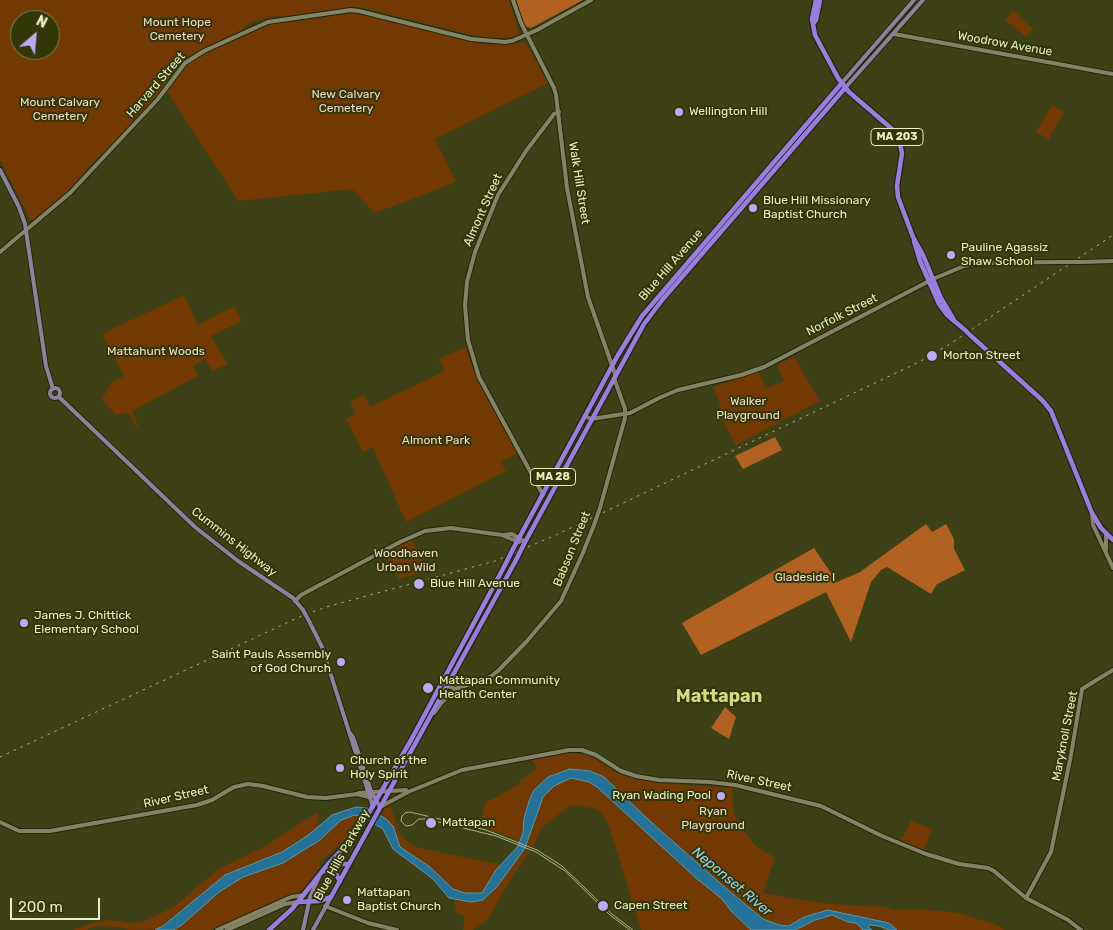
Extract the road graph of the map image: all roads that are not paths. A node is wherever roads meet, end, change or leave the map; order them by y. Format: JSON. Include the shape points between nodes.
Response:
{"nodes":[{"id":1,"x":513,"y":0,"type":"edge"},
{"id":2,"x":591,"y":0,"type":"edge"},
{"id":3,"x":816,"y":0,"type":"edge"},
{"id":4,"x":820,"y":0,"type":"edge"},
{"id":5,"x":914,"y":0,"type":"edge"},
{"id":6,"x":923,"y":0,"type":"edge"},
{"id":7,"x":814,"y":24,"type":"junction"},
{"id":8,"x":527,"y":34,"type":"junction"},
{"id":9,"x":884,"y":34,"type":"junction"},
{"id":10,"x":894,"y":34,"type":"junction"},
{"id":11,"x":1113,"y":74,"type":"edge"},
{"id":12,"x":843,"y":86,"type":"junction"},
{"id":13,"x":559,"y":112,"type":"junction"},
{"id":14,"x":0,"y":170,"type":"edge"},
{"id":15,"x":26,"y":230,"type":"junction"},
{"id":16,"x":0,"y":252,"type":"edge"},
{"id":17,"x":1113,"y":261,"type":"edge"},
{"id":18,"x":931,"y":280,"type":"junction"},
{"id":19,"x":612,"y":366,"type":"junction"},
{"id":20,"x":614,"y":376,"type":"junction"},
{"id":21,"x":53,"y":389,"type":"junction"},
{"id":22,"x":58,"y":397,"type":"junction"},
{"id":23,"x":626,"y":414,"type":"junction"},
{"id":24,"x":585,"y":416,"type":"junction"},
{"id":25,"x":591,"y":419,"type":"junction"},
{"id":26,"x":543,"y":496,"type":"junction"},
{"id":27,"x":1092,"y":513,"type":"junction"},
{"id":28,"x":1106,"y":533,"type":"junction"},
{"id":29,"x":519,"y":539,"type":"junction"},
{"id":30,"x":1113,"y":540,"type":"edge"},
{"id":31,"x":525,"y":543,"type":"junction"},
{"id":32,"x":1106,"y":552,"type":"junction"},
{"id":33,"x":1113,"y":568,"type":"edge"},
{"id":34,"x":295,"y":601,"type":"junction"},
{"id":35,"x":1113,"y":670,"type":"edge"},
{"id":36,"x":443,"y":681,"type":"junction"},
{"id":37,"x":449,"y":684,"type":"junction"},
{"id":38,"x":462,"y":686,"type":"junction"},
{"id":39,"x":458,"y":688,"type":"junction"},
{"id":40,"x":437,"y":699,"type":"junction"},
{"id":41,"x":430,"y":718,"type":"junction"},
{"id":42,"x":412,"y":790,"type":"junction"},
{"id":43,"x":369,"y":791,"type":"junction"},
{"id":44,"x":382,"y":791,"type":"junction"},
{"id":45,"x":389,"y":791,"type":"junction"},
{"id":46,"x":354,"y":794,"type":"junction"},
{"id":47,"x":369,"y":797,"type":"junction"},
{"id":48,"x":376,"y":801,"type":"junction"},
{"id":49,"x":372,"y":807,"type":"junction"},
{"id":50,"x":379,"y":809,"type":"junction"},
{"id":51,"x":0,"y":822,"type":"edge"},
{"id":52,"x":336,"y":856,"type":"junction"},
{"id":53,"x":349,"y":864,"type":"junction"},
{"id":54,"x":322,"y":871,"type":"junction"},
{"id":55,"x":340,"y":881,"type":"junction"},
{"id":56,"x":304,"y":895,"type":"junction"},
{"id":57,"x":331,"y":897,"type":"junction"},
{"id":58,"x":1026,"y":898,"type":"junction"},
{"id":59,"x":298,"y":902,"type":"junction"},
{"id":60,"x":309,"y":902,"type":"junction"},
{"id":61,"x":325,"y":906,"type":"junction"},
{"id":62,"x":217,"y":930,"type":"edge"},
{"id":63,"x":227,"y":930,"type":"edge"},
{"id":64,"x":269,"y":930,"type":"edge"},
{"id":65,"x":303,"y":930,"type":"edge"},
{"id":66,"x":313,"y":930,"type":"edge"},
{"id":67,"x":397,"y":930,"type":"edge"},
{"id":68,"x":1081,"y":930,"type":"edge"}],
"edges":[{"from":1,"to":8,"type":"main road","name":"Walk Hill Street"},
{"from":2,"to":8,"type":"main road","name":"Harvard Street"},
{"from":3,"to":7,"type":"highway","number":"MA 203"},
{"from":4,"to":7,"type":"highway"},
{"from":5,"to":9,"type":"main road","name":"Blue Hill Avenue","number":"MA 28"},
{"from":6,"to":10,"type":"main road","name":"Blue Hill Avenue","number":"MA 28"},
{"from":7,"to":12,"type":"highway","number":"MA 203","via":[[816,38]]},
{"from":8,"to":13,"type":"main road","name":"Walk Hill Street","via":[[554,88]]},
{"from":8,"to":15,"type":"main road","name":"Harvard Street","via":[[512,41],[486,41],[351,10],[268,22],[185,62],[158,99],[70,193]]},
{"from":9,"to":10,"type":"main road"},
{"from":9,"to":12,"type":"main road","name":"Blue Hill Avenue","number":"MA 28"},
{"from":10,"to":11,"type":"main road","name":"Woodrow Avenue"},
{"from":10,"to":12,"type":"main road","name":"Blue Hill Avenue","number":"MA 28"},
{"from":12,"to":18,"type":"highway","number":"MA 203","via":[[898,138],[902,153],[897,194]]},
{"from":12,"to":19,"type":"highway","name":"Blue Hill Avenue","number":"MA 28","via":[[649,306]]},
{"from":12,"to":20,"type":"highway","name":"Blue Hill Avenue","number":"MA 28","via":[[653,311]]},
{"from":13,"to":19,"type":"main road","name":"Walk Hill Street","via":[[567,188],[588,296]]},
{"from":13,"to":26,"type":"main road","name":"Almont Street","via":[[554,114],[526,151],[498,195],[475,252],[465,306],[468,340],[479,376]]},
{"from":14,"to":15,"type":"main road","name":"Cummins Highway","via":[[22,214]]},
{"from":15,"to":16,"type":"main road","name":"Harvard Street"},
{"from":15,"to":21,"type":"main road","name":"Cummins Highway"},
{"from":17,"to":18,"type":"main road","name":"Norfolk Street","bridge":true,"via":[[973,263]]},
{"from":18,"to":23,"type":"main road","name":"Norfolk Street","via":[[764,367],[678,390]]},
{"from":18,"to":27,"type":"highway","number":"MA 203","bridge":true,"via":[[954,320],[1051,411]]},
{"from":19,"to":20,"type":"main road","name":"Walk Hill Street"},
{"from":19,"to":24,"type":"highway","name":"Blue Hill Avenue","number":"MA 28"},
{"from":20,"to":23,"type":"main road"},
{"from":20,"to":25,"type":"highway","name":"Blue Hill Avenue","number":"MA 28"},
{"from":21,"to":22,"type":"main road","name":"Cummins Highway","via":[[59,390]]},
{"from":21,"to":22,"type":"main road","name":"Cummins Highway","via":[[51,396]]},
{"from":22,"to":34,"type":"main road","name":"Cummins Highway","via":[[195,527]]},
{"from":23,"to":25,"type":"main road","name":"Norfolk Street"},
{"from":23,"to":38,"type":"main road","name":"Babson Street","bridge":true,"via":[[600,508],[561,601],[498,671]]},
{"from":24,"to":25,"type":"main road"},
{"from":24,"to":26,"type":"highway","name":"Blue Hill Avenue","number":"MA 28"},
{"from":25,"to":31,"type":"highway","name":"Blue Hill Avenue","number":"MA 28"},
{"from":26,"to":29,"type":"highway","name":"Blue Hill Avenue","number":"MA 28"},
{"from":27,"to":28,"type":"highway","number":"MA 203"},
{"from":27,"to":32,"type":"main road","via":[[1093,525]]},
{"from":28,"to":30,"type":"highway","number":"MA 203"},
{"from":28,"to":32,"type":"main road"},
{"from":29,"to":31,"type":"main road"},
{"from":29,"to":34,"type":"main road","via":[[513,534],[451,528],[425,531]]},
{"from":29,"to":36,"type":"highway","name":"Blue Hill Avenue","number":"MA 28","bridge":true},
{"from":31,"to":37,"type":"highway","name":"Blue Hill Avenue","number":"MA 28","bridge":true},
{"from":32,"to":33,"type":"main road"},
{"from":34,"to":43,"type":"main road","name":"Cummins Highway","bridge":true,"via":[[322,647]]},
{"from":35,"to":58,"type":"main road","name":"Maryknoll Street","via":[[1082,689],[1051,852]]},
{"from":36,"to":37,"type":"main road"},
{"from":36,"to":40,"type":"highway","name":"Blue Hill Avenue","number":"MA 28"},
{"from":37,"to":38,"type":"main road"},
{"from":37,"to":39,"type":"main road","via":[[454,689]]},
{"from":37,"to":40,"type":"highway","name":"Blue Hill Avenue","number":"MA 28"},
{"from":38,"to":39,"type":"main road","name":"Babson Street"},
{"from":39,"to":41,"type":"main road","name":"Blue Hill Avenue"},
{"from":40,"to":41,"type":"highway","name":"Blue Hill Avenue","number":"MA 28"},
{"from":40,"to":44,"type":"highway","name":"Blue Hill Avenue","number":"MA 28"},
{"from":41,"to":45,"type":"highway","name":"Blue Hill Avenue","number":"MA 28"},
{"from":42,"to":45,"type":"main road","name":"River Street"},
{"from":42,"to":50,"type":"main road","name":"River Street"},
{"from":42,"to":58,"type":"main road","name":"River Street","via":[[462,770],[580,750],[636,776],[735,785],[821,806],[926,854],[988,868]]},
{"from":43,"to":44,"type":"main road","name":"River Street"},
{"from":43,"to":46,"type":"main road","name":"River Street"},
{"from":43,"to":47,"type":"main road","name":"Cummins Highway"},
{"from":43,"to":48,"type":"main road","name":"Cummins Highway"},
{"from":44,"to":45,"type":"main road","name":"River Street"},
{"from":44,"to":48,"type":"highway","name":"Blue Hills Parkway","number":"MA 28"},
{"from":45,"to":50,"type":"highway","name":"Blue Hills Parkway","number":"MA 28"},
{"from":46,"to":47,"type":"main road","name":"River Street"},
{"from":46,"to":51,"type":"main road","name":"River Street","via":[[307,798],[245,784],[197,805],[56,830],[22,831]]},
{"from":47,"to":49,"type":"main road","name":"Cummins Highway"},
{"from":48,"to":49,"type":"highway","name":"Blue Hills Parkway","number":"MA 28"},
{"from":48,"to":50,"type":"main road","name":"Cummins Highway"},
{"from":49,"to":52,"type":"highway","name":"Blue Hills Parkway","number":"MA 28","via":[[353,839]]},
{"from":50,"to":53,"type":"highway","name":"Blue Hills Parkway","number":"MA 28"},
{"from":52,"to":53,"type":"highway","via":[[340,864]]},
{"from":52,"to":54,"type":"highway","name":"Blue Hills Parkway","number":"MA 28"},
{"from":53,"to":55,"type":"highway","name":"Blue Hills Parkway","number":"MA 28"},
{"from":54,"to":55,"type":"highway","via":[[334,871]]},
{"from":54,"to":56,"type":"highway"},
{"from":54,"to":60,"type":"main road","name":"Blue Hills Parkway","number":"MA 28"},
{"from":55,"to":57,"type":"highway","name":"Blue Hills Parkway","number":"MA 28"},
{"from":56,"to":59,"type":"highway"},
{"from":56,"to":62,"type":"main road","via":[[291,897]]},
{"from":57,"to":60,"type":"highway"},
{"from":57,"to":61,"type":"main road","name":"Blue Hills Parkway","number":"MA 28"},
{"from":58,"to":68,"type":"main road","name":"River Street"},
{"from":59,"to":60,"type":"highway"},
{"from":59,"to":63,"type":"main road","via":[[285,904]]},
{"from":59,"to":64,"type":"highway"},
{"from":60,"to":65,"type":"main road","name":"Blue Hills Parkway","number":"MA 28"},
{"from":61,"to":66,"type":"main road","name":"Blue Hills Parkway","number":"MA 28"},
{"from":61,"to":67,"type":"main road","via":[[368,923]]}]}
